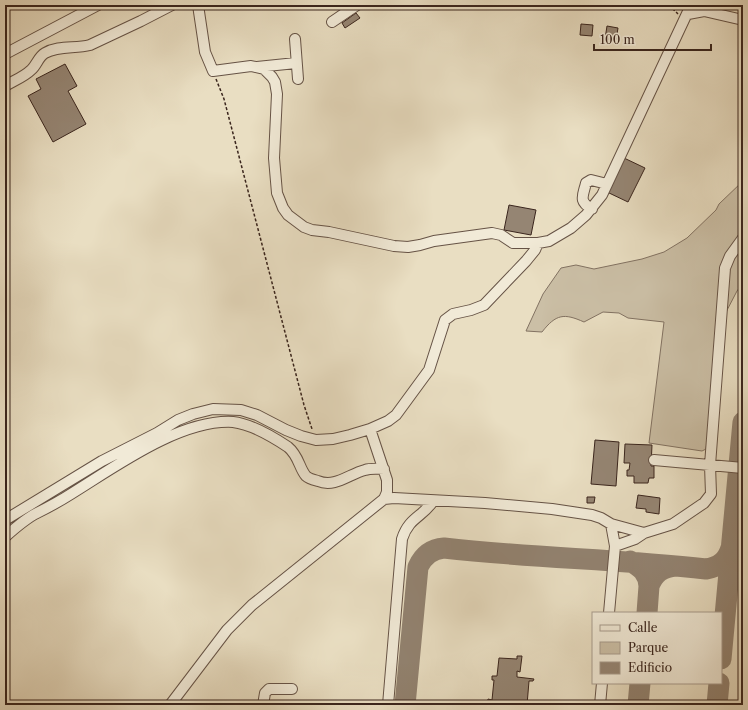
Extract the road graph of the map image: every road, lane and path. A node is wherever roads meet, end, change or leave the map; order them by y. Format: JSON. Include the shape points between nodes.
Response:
{"nodes":[{"id":1,"x":98,"y":5,"type":"edge"},
{"id":2,"x":172,"y":5,"type":"edge"},
{"id":3,"x":198,"y":5,"type":"edge"},
{"id":4,"x":357,"y":5,"type":"edge"},
{"id":5,"x":669,"y":5,"type":"edge"},
{"id":6,"x":688,"y":13,"type":"edge"},
{"id":7,"x":743,"y":20,"type":"edge"},
{"id":8,"x":332,"y":22,"type":"dead end"},
{"id":9,"x":295,"y":39,"type":"dead end"},
{"id":10,"x":5,"y":54,"type":"edge"},
{"id":11,"x":296,"y":63,"type":"junction"},
{"id":12,"x":257,"y":67,"type":"junction"},
{"id":13,"x":213,"y":71,"type":"junction"},
{"id":14,"x":298,"y":79,"type":"dead end"},
{"id":15,"x":5,"y":86,"type":"edge"},
{"id":16,"x":607,"y":184,"type":"junction"},
{"id":17,"x":592,"y":209,"type":"junction"},
{"id":18,"x":743,"y":238,"type":"edge"},
{"id":19,"x":538,"y":243,"type":"junction"},
{"id":20,"x":370,"y":429,"type":"junction"},
{"id":21,"x":316,"y":440,"type":"junction"},
{"id":22,"x":654,"y":460,"type":"dead end"},
{"id":23,"x":710,"y":465,"type":"junction"},
{"id":24,"x":743,"y":468,"type":"edge"},
{"id":25,"x":384,"y":469,"type":"junction"},
{"id":26,"x":384,"y":499,"type":"junction"},
{"id":27,"x":433,"y":501,"type":"junction"},
{"id":28,"x":5,"y":520,"type":"edge"},
{"id":29,"x":611,"y":524,"type":"junction"},
{"id":30,"x":644,"y":533,"type":"junction"},
{"id":31,"x":5,"y":537,"type":"edge"},
{"id":32,"x":615,"y":546,"type":"junction"},
{"id":33,"x":608,"y":612,"type":"edge"},
{"id":34,"x":602,"y":684,"type":"edge"},
{"id":35,"x":292,"y":689,"type":"dead end"},
{"id":36,"x":170,"y":705,"type":"edge"},
{"id":37,"x":263,"y":705,"type":"edge"},
{"id":38,"x":388,"y":705,"type":"edge"},
{"id":39,"x":600,"y":705,"type":"edge"}],
"edges":[{"from":1,"to":10,"type":"street"},
{"from":2,"to":15,"type":"street","via":[[82,48],[56,48],[37,60],[32,69]]},
{"from":3,"to":13,"type":"street","via":[[204,52]]},
{"from":4,"to":8,"type":"street"},
{"from":5,"to":6,"type":"path"},
{"from":6,"to":7,"type":"street","via":[[704,11]]},
{"from":6,"to":16,"type":"street"},
{"from":9,"to":11,"type":"street"},
{"from":11,"to":12,"type":"street"},
{"from":11,"to":14,"type":"street"},
{"from":12,"to":13,"type":"street"},
{"from":12,"to":19,"type":"street","via":[[264,69],[275,82],[277,94],[274,158],[277,193],[284,208],[295,221],[312,230],[394,246],[408,247],[492,233],[501,235],[513,243]]},
{"from":13,"to":21,"type":"path","via":[[224,99],[304,405]]},
{"from":16,"to":17,"type":"street"},
{"from":16,"to":17,"type":"street","via":[[591,180],[586,183],[582,200],[584,205]]},
{"from":17,"to":19,"type":"street","via":[[560,236]]},
{"from":18,"to":23,"type":"street","via":[[725,268]]},
{"from":19,"to":20,"type":"street","via":[[526,261],[484,305],[453,314],[445,320],[425,377],[396,415]]},
{"from":20,"to":21,"type":"street","via":[[333,439]]},
{"from":20,"to":25,"type":"street"},
{"from":21,"to":28,"type":"street","via":[[241,410],[213,409],[193,414],[107,458]]},
{"from":22,"to":23,"type":"street"},
{"from":23,"to":24,"type":"street"},
{"from":23,"to":30,"type":"street","via":[[711,494],[708,499],[673,524]]},
{"from":25,"to":26,"type":"street","via":[[388,485]]},
{"from":25,"to":31,"type":"street","via":[[364,470],[333,483],[320,482],[307,476],[294,452],[288,447],[248,426],[223,422],[205,425],[155,443],[49,508],[36,513]]},
{"from":26,"to":27,"type":"street"},
{"from":26,"to":36,"type":"street","via":[[252,605],[227,630]]},
{"from":27,"to":29,"type":"street","via":[[552,509],[592,515]]},
{"from":27,"to":38,"type":"street","via":[[411,522],[402,539]]},
{"from":29,"to":30,"type":"street"},
{"from":29,"to":32,"type":"street"},
{"from":30,"to":32,"type":"street"},
{"from":32,"to":33,"type":"street"},
{"from":34,"to":39,"type":"street"},
{"from":35,"to":37,"type":"street","via":[[269,689],[265,693]]}]}
